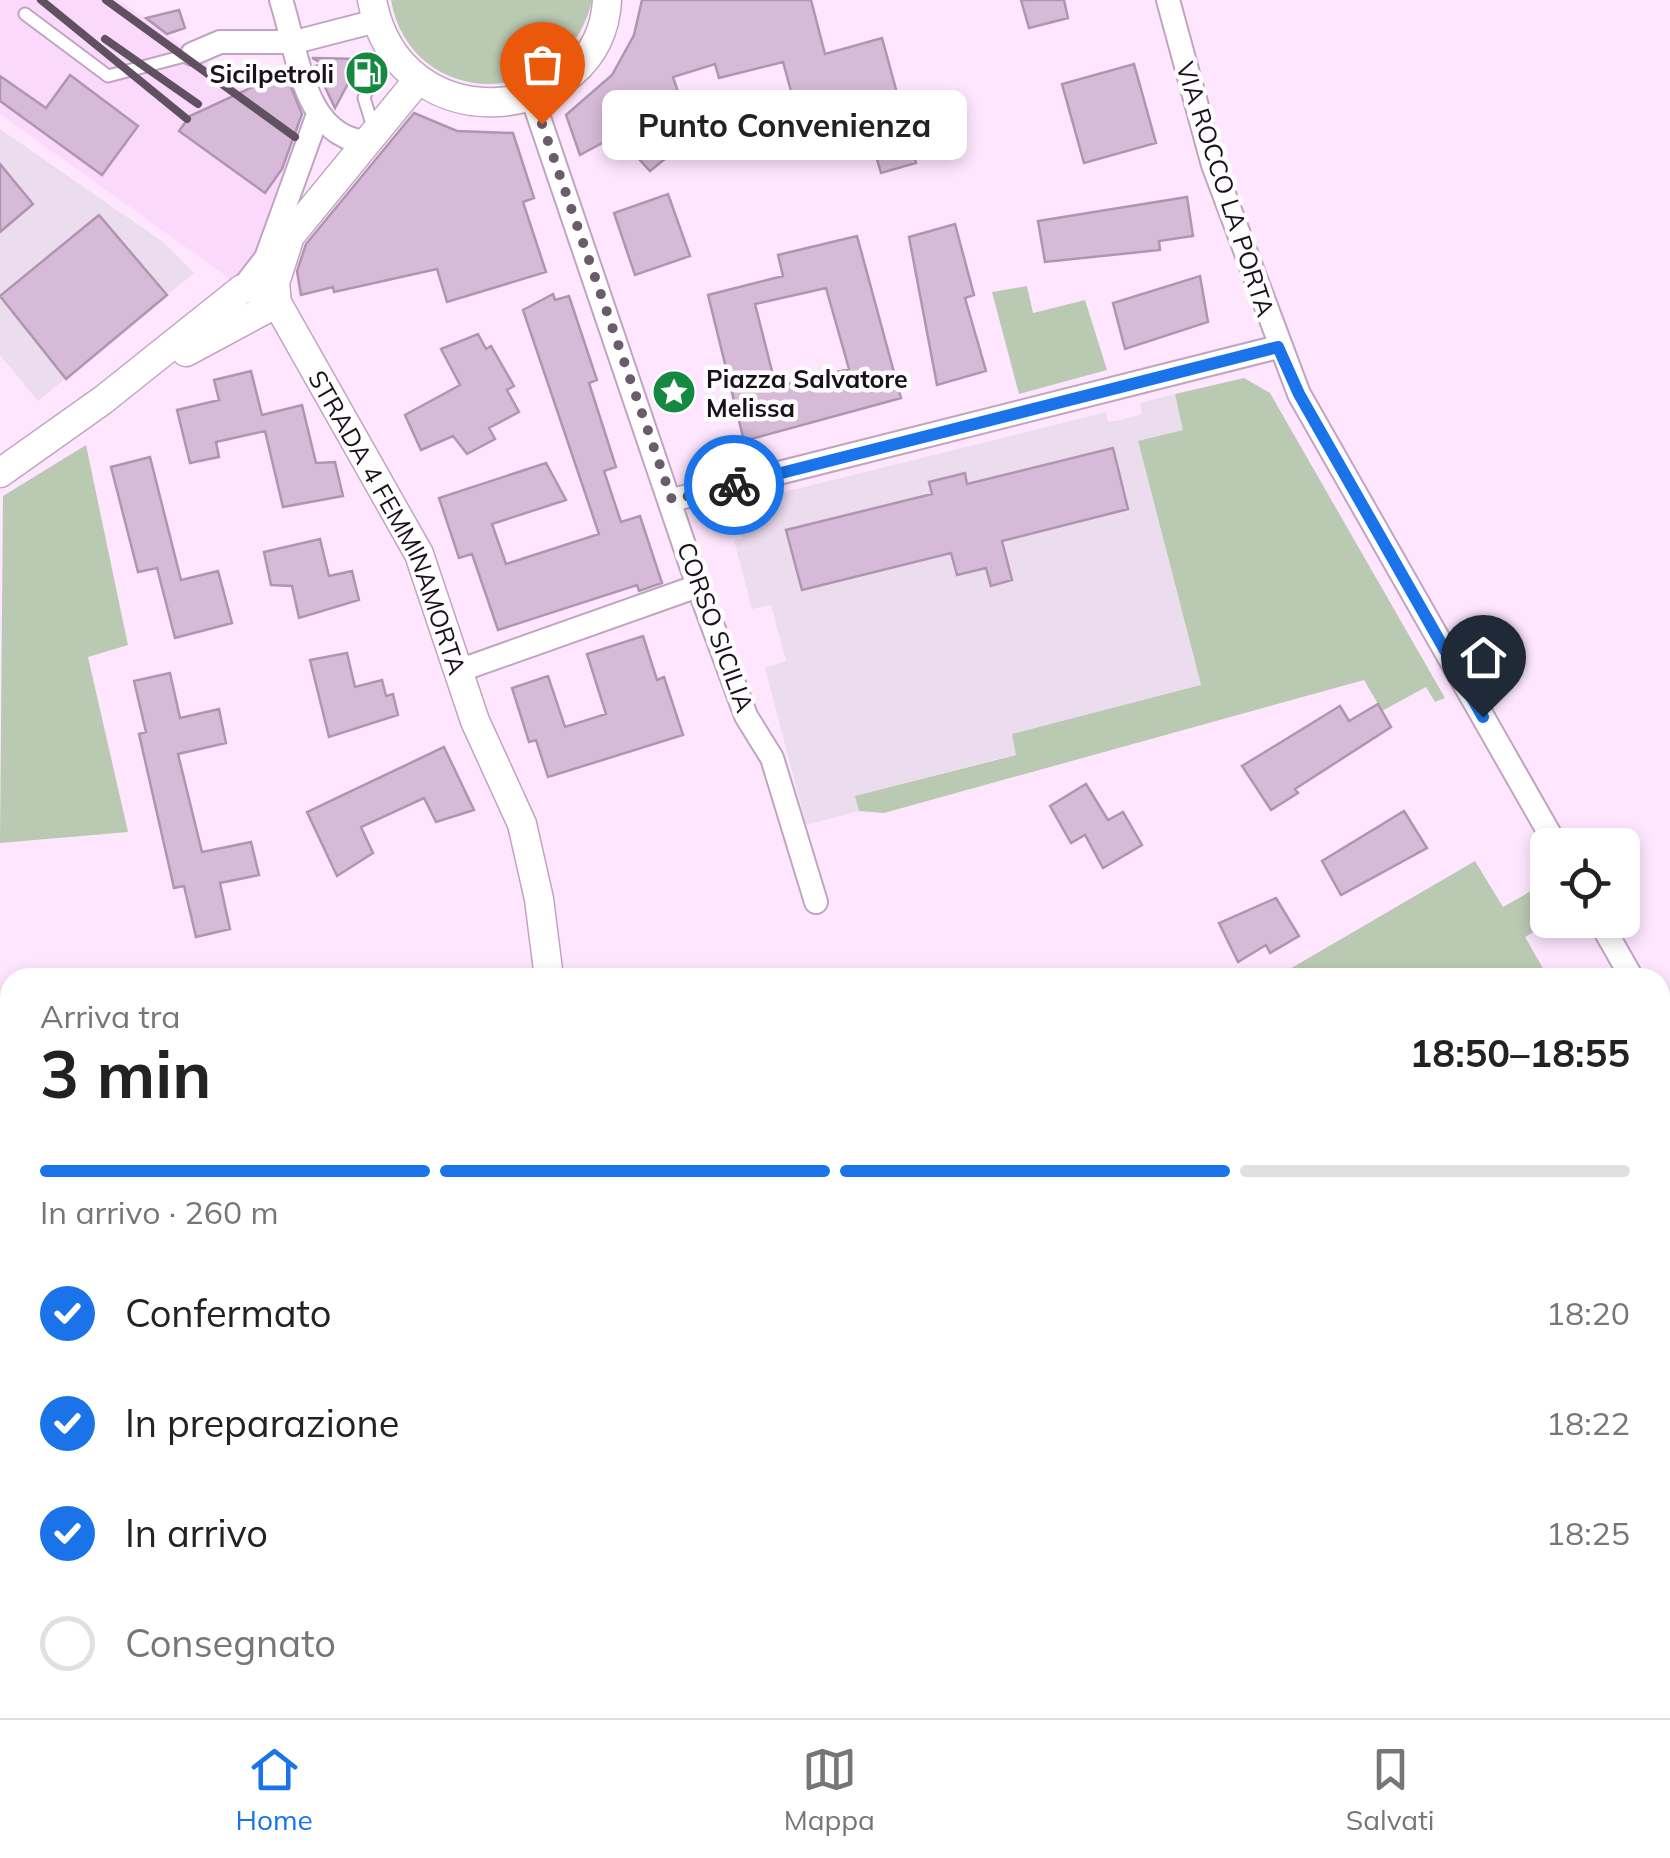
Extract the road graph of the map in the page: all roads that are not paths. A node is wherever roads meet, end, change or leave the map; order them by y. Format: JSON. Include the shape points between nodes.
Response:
{"nodes":[{"id":1,"x":281,"y":0,"type":"edge"},
{"id":2,"x":607,"y":0,"type":"edge"},
{"id":3,"x":1168,"y":0,"type":"edge"},
{"id":4,"x":26,"y":14,"type":"dead end"},
{"id":5,"x":378,"y":22,"type":"edge"},
{"id":6,"x":295,"y":42,"type":"junction"},
{"id":7,"x":192,"y":54,"type":"joint"},
{"id":8,"x":418,"y":80,"type":"junction"},
{"id":9,"x":532,"y":96,"type":"junction"},
{"id":10,"x":317,"y":117,"type":"junction"},
{"id":11,"x":373,"y":138,"type":"junction"},
{"id":12,"x":273,"y":281,"type":"junction"},
{"id":13,"x":1278,"y":347,"type":"junction"},
{"id":14,"x":102,"y":400,"type":"junction"},
{"id":15,"x":0,"y":473,"type":"edge"},
{"id":16,"x":672,"y":500,"type":"junction"},
{"id":17,"x":698,"y":586,"type":"junction"},
{"id":18,"x":458,"y":671,"type":"junction"},
{"id":19,"x":1546,"y":828,"type":"edge"},
{"id":20,"x":816,"y":902,"type":"dead end"},
{"id":21,"x":1609,"y":938,"type":"edge"},
{"id":22,"x":548,"y":968,"type":"edge"},
{"id":23,"x":1626,"y":968,"type":"edge"}],
"edges":[{"from":1,"to":6,"type":"street"},
{"from":2,"to":9,"type":"street","via":[[592,47],[566,76]]},
{"from":3,"to":13,"type":"street","name":"VIA ROCCO LA PORTA","via":[[1213,165]]},
{"from":4,"to":7,"type":"lane","via":[[108,76]]},
{"from":5,"to":6,"type":"street"},
{"from":5,"to":8,"type":"street"},
{"from":5,"to":11,"type":"lane","via":[[364,98]]},
{"from":6,"to":7,"type":"street","via":[[238,39]]},
{"from":6,"to":10,"type":"street"},
{"from":8,"to":9,"type":"street","via":[[454,98],[493,104]]},
{"from":8,"to":11,"type":"street"},
{"from":9,"to":16,"type":"street","name":"CORSO SICILIA"},
{"from":10,"to":11,"type":"street","via":[[351,142]]},
{"from":10,"to":12,"type":"street"},
{"from":11,"to":12,"type":"street","via":[[290,236]]},
{"from":12,"to":14,"type":"street"},
{"from":12,"to":14,"type":"street","via":[[242,289]]},
{"from":12,"to":18,"type":"street","name":"STRADA 4 FEMMINAMORTA","via":[[419,554]]},
{"from":13,"to":16,"type":"street"},
{"from":13,"to":19,"type":"street","name":"VIA ROCCO LA PORTA"},
{"from":14,"to":15,"type":"street"},
{"from":16,"to":17,"type":"street","name":"CORSO SICILIA"},
{"from":17,"to":18,"type":"street"},
{"from":17,"to":20,"type":"street","name":"CORSO SICILIA","via":[[746,716],[772,758]]},
{"from":18,"to":22,"type":"street","name":"STRADA 4 FEMMINAMORTA","via":[[522,824]]},
{"from":21,"to":23,"type":"street"}]}
